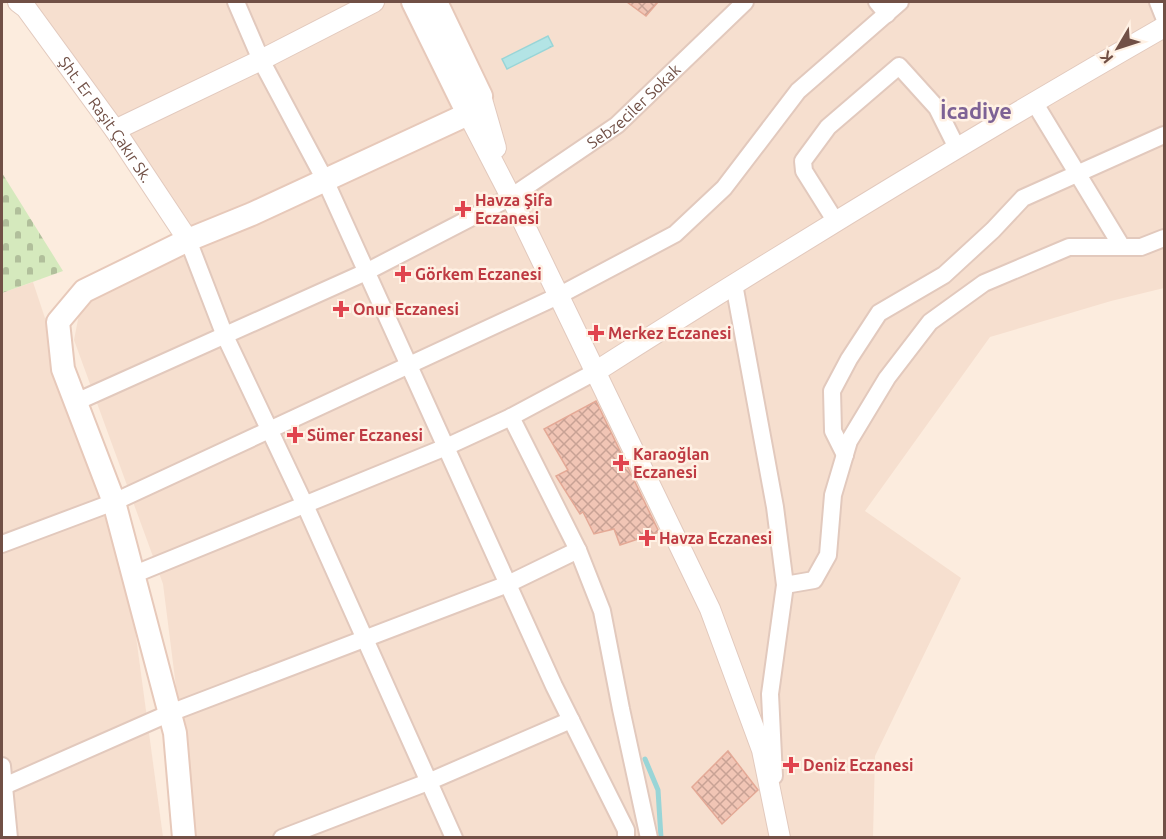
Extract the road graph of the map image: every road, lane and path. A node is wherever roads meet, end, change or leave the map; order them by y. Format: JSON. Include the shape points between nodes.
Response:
{"nodes":[{"id":1,"x":18,"y":2,"type":"edge"},
{"id":2,"x":236,"y":2,"type":"edge"},
{"id":3,"x":374,"y":2,"type":"edge"},
{"id":4,"x":413,"y":2,"type":"edge"},
{"id":5,"x":436,"y":2,"type":"edge"},
{"id":6,"x":745,"y":2,"type":"edge"},
{"id":7,"x":900,"y":2,"type":"edge"},
{"id":8,"x":1158,"y":2,"type":"edge"},
{"id":9,"x":882,"y":8,"type":"edge"},
{"id":10,"x":1164,"y":17,"type":"edge"},
{"id":11,"x":1164,"y":27,"type":"edge"},
{"id":12,"x":261,"y":60,"type":"junction"},
{"id":13,"x":1034,"y":102,"type":"junction"},
{"id":14,"x":474,"y":105,"type":"junction"},
{"id":15,"x":115,"y":130,"type":"junction"},
{"id":16,"x":1164,"y":135,"type":"edge"},
{"id":17,"x":957,"y":148,"type":"junction"},
{"id":18,"x":1077,"y":174,"type":"junction"},
{"id":19,"x":325,"y":180,"type":"junction"},
{"id":20,"x":511,"y":197,"type":"junction"},
{"id":21,"x":836,"y":222,"type":"junction"},
{"id":22,"x":1164,"y":238,"type":"edge"},
{"id":23,"x":188,"y":240,"type":"junction"},
{"id":24,"x":1122,"y":247,"type":"junction"},
{"id":25,"x":366,"y":272,"type":"junction"},
{"id":26,"x":734,"y":284,"type":"junction"},
{"id":27,"x":558,"y":296,"type":"junction"},
{"id":28,"x":225,"y":336,"type":"junction"},
{"id":29,"x":408,"y":364,"type":"junction"},
{"id":30,"x":595,"y":372,"type":"junction"},
{"id":31,"x":76,"y":402,"type":"junction"},
{"id":32,"x":511,"y":417,"type":"junction"},
{"id":33,"x":270,"y":429,"type":"junction"},
{"id":34,"x":446,"y":447,"type":"junction"},
{"id":35,"x":845,"y":455,"type":"junction"},
{"id":36,"x":114,"y":502,"type":"junction"},
{"id":37,"x":305,"y":505,"type":"junction"},
{"id":38,"x":2,"y":544,"type":"edge"},
{"id":39,"x":578,"y":550,"type":"junction"},
{"id":40,"x":135,"y":574,"type":"junction"},
{"id":41,"x":508,"y":584,"type":"junction"},
{"id":42,"x":784,"y":585,"type":"junction"},
{"id":43,"x":364,"y":639,"type":"junction"},
{"id":44,"x":170,"y":713,"type":"junction"},
{"id":45,"x":571,"y":720,"type":"junction"},
{"id":46,"x":2,"y":766,"type":"edge"},
{"id":47,"x":428,"y":782,"type":"junction"},
{"id":48,"x":3,"y":787,"type":"edge"},
{"id":49,"x":776,"y":832,"type":"edge"},
{"id":50,"x":9,"y":837,"type":"edge"},
{"id":51,"x":184,"y":837,"type":"edge"},
{"id":52,"x":282,"y":837,"type":"edge"},
{"id":53,"x":454,"y":837,"type":"edge"},
{"id":54,"x":626,"y":837,"type":"edge"},
{"id":55,"x":649,"y":837,"type":"edge"}],
"edges":[{"from":1,"to":15,"type":"street","name":"Şht. Er Raşit Çakır Sk."},
{"from":2,"to":12,"type":"street"},
{"from":3,"to":12,"type":"street"},
{"from":4,"to":14,"type":"main road"},
{"from":5,"to":14,"type":"main road"},
{"from":6,"to":20,"type":"street","name":"Sebzeciler Sokak","via":[[616,125]]},
{"from":7,"to":9,"type":"street"},
{"from":8,"to":10,"type":"street"},
{"from":9,"to":27,"type":"street","via":[[798,91],[724,188],[675,234]]},
{"from":11,"to":13,"type":"street"},
{"from":12,"to":15,"type":"street"},
{"from":12,"to":19,"type":"street"},
{"from":13,"to":17,"type":"street"},
{"from":13,"to":18,"type":"street"},
{"from":14,"to":19,"type":"main road"},
{"from":14,"to":20,"type":"street"},
{"from":15,"to":23,"type":"street","name":"Şht. Er Raşit Çakır Sk."},
{"from":16,"to":18,"type":"street"},
{"from":17,"to":21,"type":"street"},
{"from":17,"to":21,"type":"street","via":[[937,108],[899,66],[828,127],[803,161],[804,171]]},
{"from":18,"to":24,"type":"street"},
{"from":18,"to":35,"type":"street","via":[[1023,198],[944,275],[879,313],[832,392],[833,431]]},
{"from":19,"to":23,"type":"main road"},
{"from":19,"to":25,"type":"street"},
{"from":20,"to":25,"type":"street","name":"Sebzeciler Sokak"},
{"from":20,"to":27,"type":"street"},
{"from":21,"to":26,"type":"street"},
{"from":22,"to":24,"type":"street","via":[[1142,247]]},
{"from":23,"to":28,"type":"street"},
{"from":23,"to":31,"type":"main road","via":[[84,291],[58,322],[63,369]]},
{"from":24,"to":35,"type":"street","via":[[1069,247],[984,283],[930,322],[887,378],[849,441]]},
{"from":25,"to":28,"type":"street","name":"Sebzeciler Sokak"},
{"from":25,"to":29,"type":"street"},
{"from":26,"to":30,"type":"street"},
{"from":26,"to":42,"type":"street","via":[[775,507]]},
{"from":27,"to":29,"type":"street"},
{"from":27,"to":30,"type":"street"},
{"from":28,"to":31,"type":"street","name":"Sebzeciler Sokak"},
{"from":28,"to":33,"type":"street"},
{"from":29,"to":33,"type":"street"},
{"from":29,"to":34,"type":"street"},
{"from":30,"to":32,"type":"street"},
{"from":30,"to":49,"type":"street","via":[[710,609],[762,750]]},
{"from":31,"to":36,"type":"main road"},
{"from":32,"to":34,"type":"street"},
{"from":32,"to":39,"type":"street"},
{"from":33,"to":36,"type":"street"},
{"from":33,"to":37,"type":"street"},
{"from":34,"to":37,"type":"street"},
{"from":34,"to":41,"type":"street"},
{"from":35,"to":42,"type":"street","via":[[833,495],[828,555],[814,580]]},
{"from":36,"to":38,"type":"street"},
{"from":36,"to":40,"type":"main road"},
{"from":37,"to":40,"type":"street"},
{"from":37,"to":43,"type":"street"},
{"from":39,"to":41,"type":"street"},
{"from":39,"to":55,"type":"street","via":[[602,611]]},
{"from":40,"to":44,"type":"main road"},
{"from":41,"to":43,"type":"street"},
{"from":41,"to":45,"type":"street"},
{"from":42,"to":49,"type":"street","via":[[770,694]]},
{"from":43,"to":44,"type":"street"},
{"from":43,"to":47,"type":"street"},
{"from":44,"to":48,"type":"street"},
{"from":44,"to":51,"type":"main road"},
{"from":45,"to":47,"type":"street"},
{"from":45,"to":54,"type":"street"},
{"from":46,"to":48,"type":"street"},
{"from":47,"to":52,"type":"street"},
{"from":47,"to":53,"type":"street"},
{"from":48,"to":50,"type":"street"}]}
